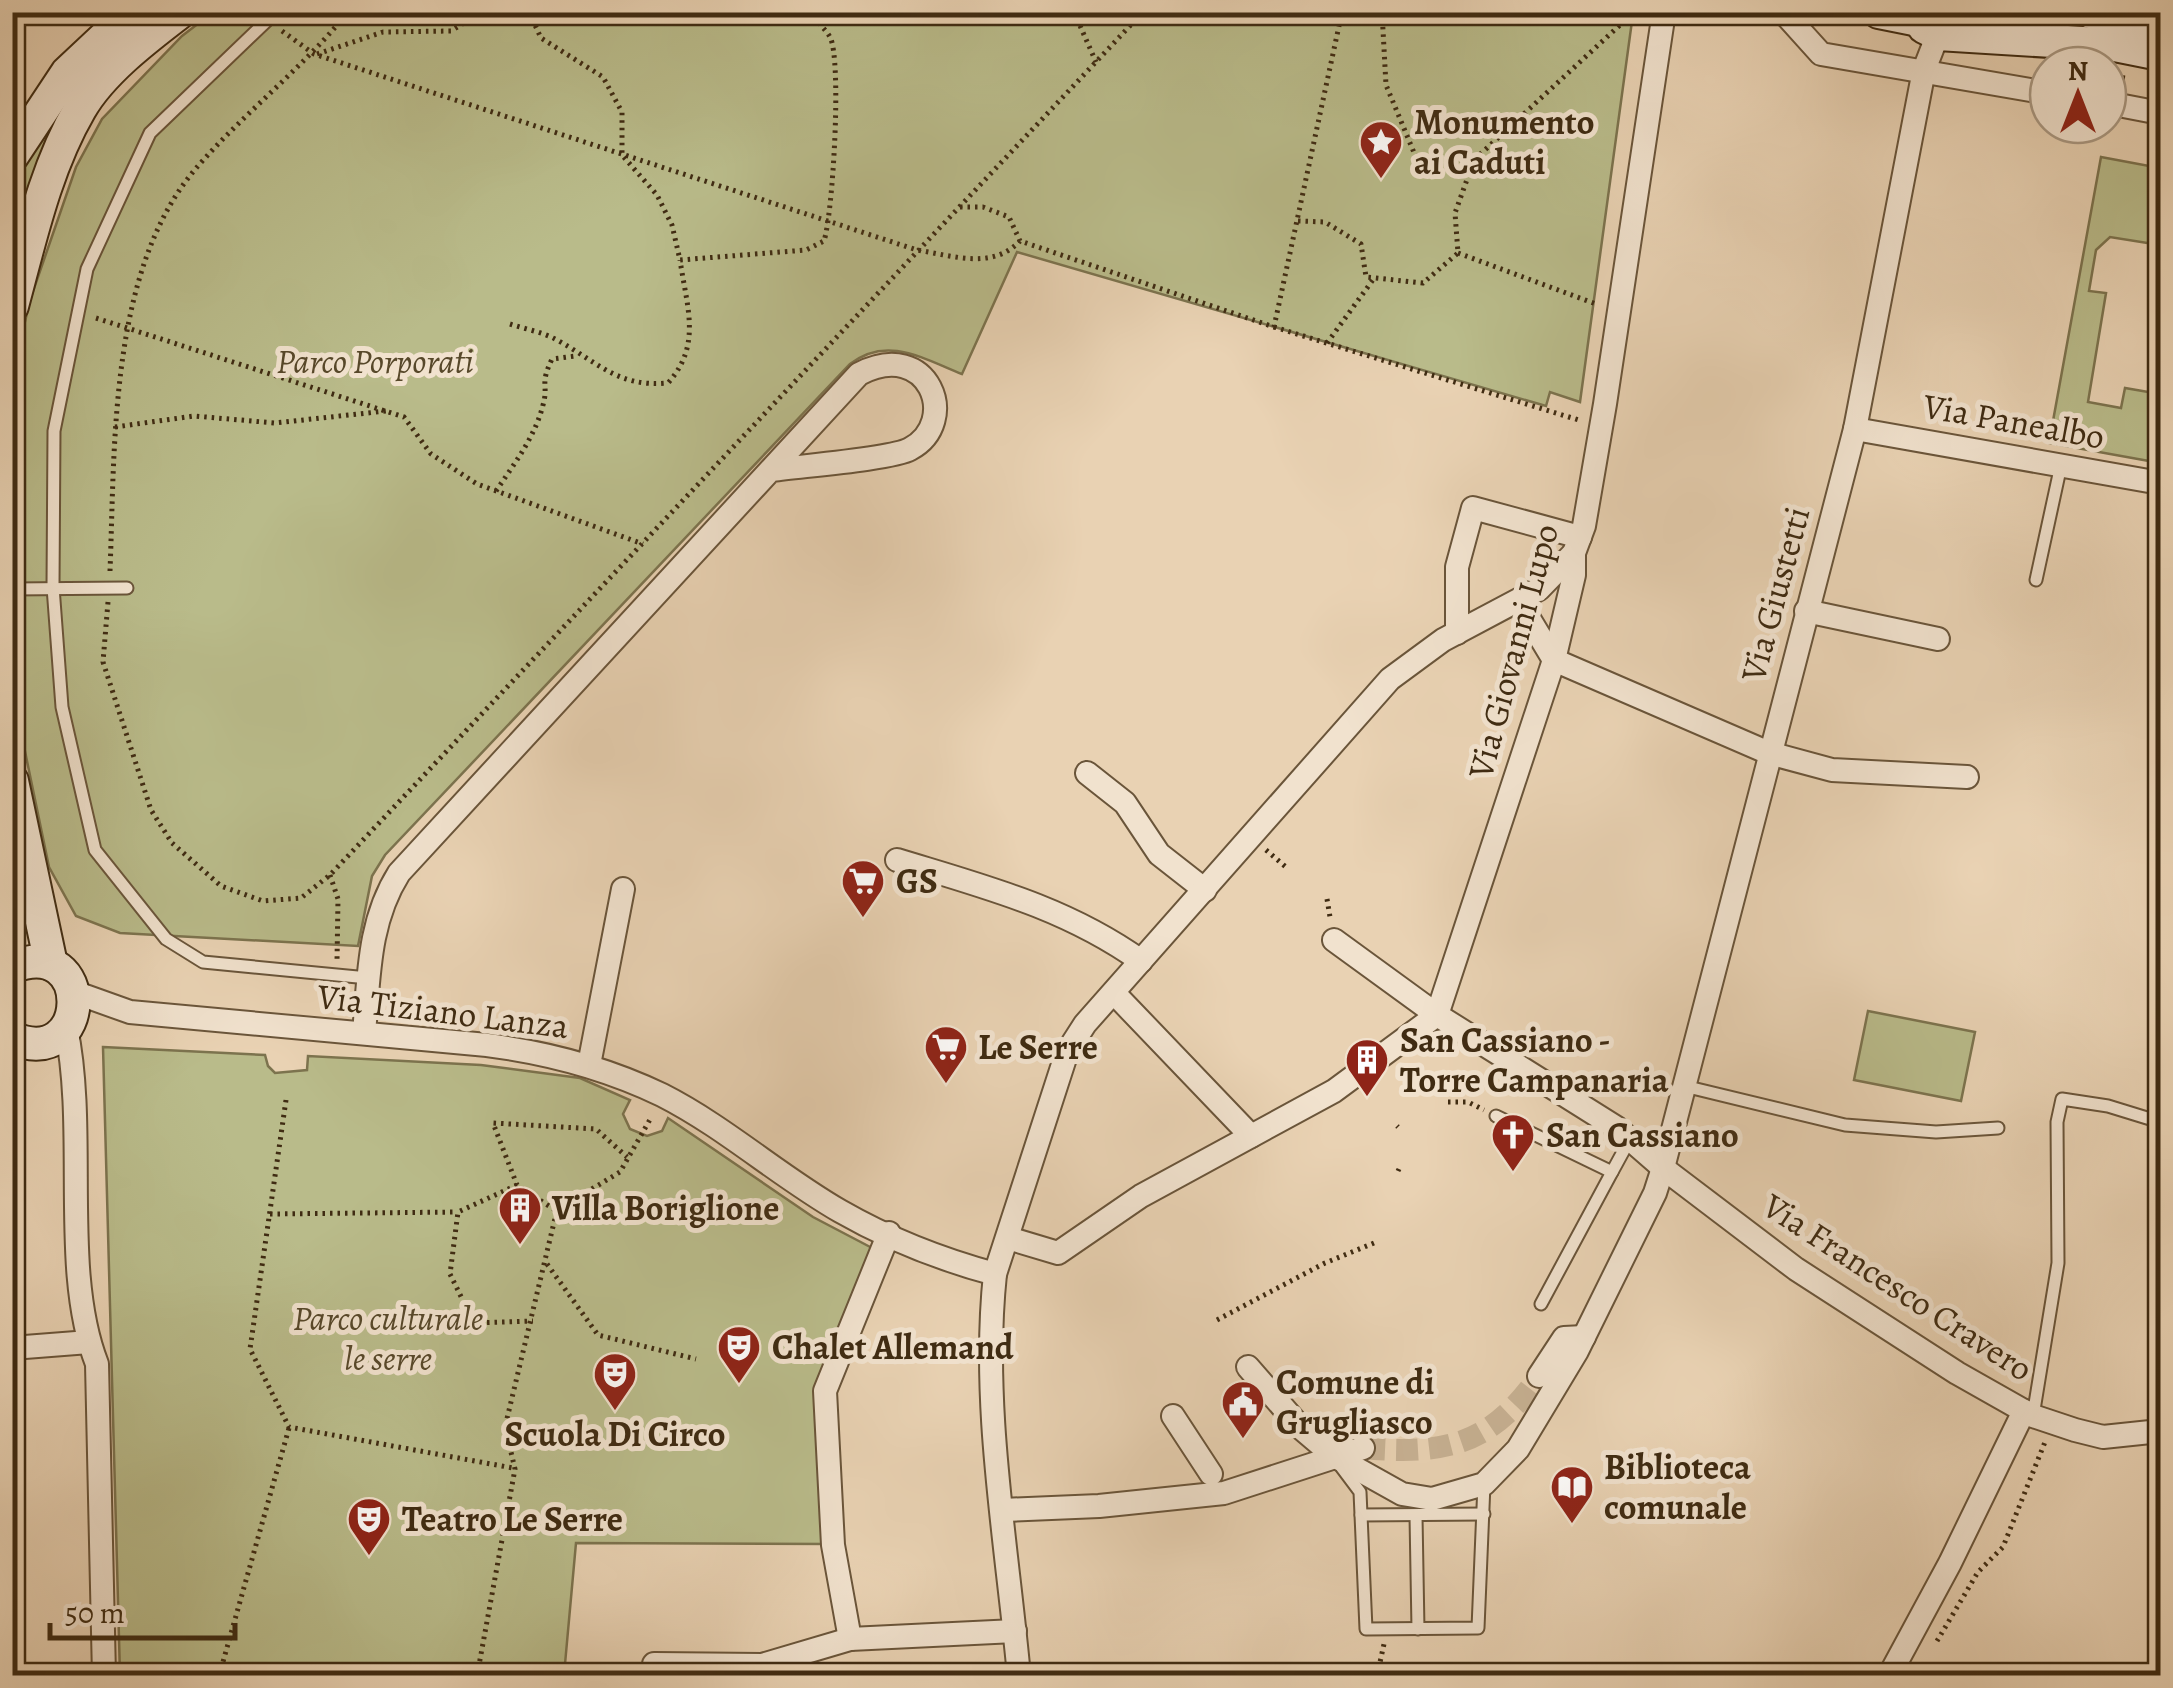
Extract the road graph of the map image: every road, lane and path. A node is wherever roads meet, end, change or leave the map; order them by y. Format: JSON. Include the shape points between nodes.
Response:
{"nodes":[{"id":1,"x":180,"y":12,"type":"edge"},
{"id":2,"x":348,"y":12,"type":"edge"},
{"id":3,"x":481,"y":12,"type":"edge"},
{"id":4,"x":529,"y":12,"type":"edge"},
{"id":5,"x":810,"y":12,"type":"edge"},
{"id":6,"x":1074,"y":12,"type":"edge"},
{"id":7,"x":1143,"y":12,"type":"edge"},
{"id":8,"x":1342,"y":12,"type":"edge"},
{"id":9,"x":1382,"y":12,"type":"edge"},
{"id":10,"x":1634,"y":12,"type":"edge"},
{"id":11,"x":1664,"y":12,"type":"edge"},
{"id":12,"x":1784,"y":12,"type":"edge"},
{"id":13,"x":1880,"y":12,"type":"edge"},
{"id":14,"x":2091,"y":12,"type":"edge"},
{"id":15,"x":272,"y":17,"type":"edge"},
{"id":16,"x":113,"y":18,"type":"edge"},
{"id":17,"x":1941,"y":23,"type":"edge"},
{"id":18,"x":2160,"y":27,"type":"edge"},
{"id":19,"x":314,"y":54,"type":"junction"},
{"id":20,"x":2160,"y":54,"type":"edge"},
{"id":21,"x":124,"y":60,"type":"junction"},
{"id":22,"x":1096,"y":62,"type":"junction"},
{"id":23,"x":1924,"y":70,"type":"junction"},
{"id":24,"x":2028,"y":89,"type":"edge"},
{"id":25,"x":2128,"y":107,"type":"edge"},
{"id":26,"x":2160,"y":113,"type":"edge"},
{"id":27,"x":622,"y":155,"type":"junction"},
{"id":28,"x":12,"y":156,"type":"edge"},
{"id":29,"x":1474,"y":160,"type":"junction"},
{"id":30,"x":958,"y":207,"type":"junction"},
{"id":31,"x":1297,"y":221,"type":"junction"},
{"id":32,"x":830,"y":222,"type":"junction"},
{"id":33,"x":1020,"y":241,"type":"junction"},
{"id":34,"x":917,"y":250,"type":"junction"},
{"id":35,"x":1458,"y":253,"type":"junction"},
{"id":36,"x":680,"y":260,"type":"junction"},
{"id":37,"x":1375,"y":278,"type":"junction"},
{"id":38,"x":12,"y":306,"type":"edge"},
{"id":39,"x":1620,"y":312,"type":"junction"},
{"id":40,"x":78,"y":313,"type":"junction"},
{"id":41,"x":510,"y":324,"type":"dead end"},
{"id":42,"x":130,"y":327,"type":"junction"},
{"id":43,"x":1274,"y":327,"type":"junction"},
{"id":44,"x":1327,"y":343,"type":"junction"},
{"id":45,"x":579,"y":356,"type":"junction"},
{"id":46,"x":388,"y":411,"type":"junction"},
{"id":47,"x":115,"y":427,"type":"junction"},
{"id":48,"x":1601,"y":427,"type":"junction"},
{"id":49,"x":1854,"y":429,"type":"junction"},
{"id":50,"x":2061,"y":465,"type":"junction"},
{"id":51,"x":773,"y":470,"type":"junction"},
{"id":52,"x":2160,"y":483,"type":"edge"},
{"id":53,"x":496,"y":491,"type":"junction"},
{"id":54,"x":643,"y":544,"type":"junction"},
{"id":55,"x":1577,"y":545,"type":"junction"},
{"id":56,"x":2036,"y":580,"type":"dead end"},
{"id":57,"x":53,"y":587,"type":"junction"},
{"id":58,"x":12,"y":588,"type":"edge"},
{"id":59,"x":110,"y":588,"type":"junction"},
{"id":60,"x":127,"y":588,"type":"dead end"},
{"id":61,"x":1518,"y":602,"type":"junction"},
{"id":62,"x":1806,"y":611,"type":"junction"},
{"id":63,"x":1458,"y":633,"type":"junction"},
{"id":64,"x":1938,"y":639,"type":"dead end"},
{"id":65,"x":1554,"y":660,"type":"junction"},
{"id":66,"x":1769,"y":753,"type":"junction"},
{"id":67,"x":1087,"y":773,"type":"dead end"},
{"id":68,"x":1968,"y":777,"type":"dead end"},
{"id":69,"x":12,"y":781,"type":"edge"},
{"id":70,"x":898,"y":860,"type":"dead end"},
{"id":71,"x":330,"y":875,"type":"junction"},
{"id":72,"x":622,"y":889,"type":"dead end"},
{"id":73,"x":1205,"y":890,"type":"junction"},
{"id":74,"x":1334,"y":940,"type":"dead end"},
{"id":75,"x":1141,"y":961,"type":"junction"},
{"id":76,"x":51,"y":964,"type":"junction"},
{"id":77,"x":13,"y":966,"type":"edge"},
{"id":78,"x":336,"y":975,"type":"junction"},
{"id":79,"x":369,"y":978,"type":"junction"},
{"id":80,"x":1114,"y":992,"type":"junction"},
{"id":81,"x":70,"y":1014,"type":"junction"},
{"id":82,"x":1437,"y":1015,"type":"junction"},
{"id":83,"x":364,"y":1034,"type":"junction"},
{"id":84,"x":25,"y":1041,"type":"edge"},
{"id":85,"x":589,"y":1065,"type":"junction"},
{"id":86,"x":1684,"y":1086,"type":"junction"},
{"id":87,"x":665,"y":1097,"type":"junction"},
{"id":88,"x":286,"y":1100,"type":"dead end"},
{"id":89,"x":1448,"y":1102,"type":"dead end"},
{"id":90,"x":76,"y":1106,"type":"junction"},
{"id":91,"x":1496,"y":1116,"type":"joint"},
{"id":92,"x":2160,"y":1122,"type":"edge"},
{"id":93,"x":1998,"y":1128,"type":"dead end"},
{"id":94,"x":1251,"y":1136,"type":"junction"},
{"id":95,"x":1630,"y":1139,"type":"junction"},
{"id":96,"x":628,"y":1157,"type":"junction"},
{"id":97,"x":1662,"y":1168,"type":"junction"},
{"id":98,"x":1612,"y":1172,"type":"junction"},
{"id":99,"x":516,"y":1186,"type":"junction"},
{"id":100,"x":556,"y":1210,"type":"junction"},
{"id":101,"x":458,"y":1212,"type":"junction"},
{"id":102,"x":270,"y":1214,"type":"junction"},
{"id":103,"x":889,"y":1233,"type":"junction"},
{"id":104,"x":1008,"y":1238,"type":"junction"},
{"id":105,"x":1374,"y":1243,"type":"dead end"},
{"id":106,"x":547,"y":1264,"type":"junction"},
{"id":107,"x":995,"y":1274,"type":"junction"},
{"id":108,"x":1540,"y":1304,"type":"dead end"},
{"id":109,"x":1218,"y":1320,"type":"dead end"},
{"id":110,"x":533,"y":1321,"type":"junction"},
{"id":111,"x":1584,"y":1337,"type":"junction"},
{"id":112,"x":88,"y":1342,"type":"junction"},
{"id":113,"x":12,"y":1348,"type":"edge"},
{"id":114,"x":696,"y":1359,"type":"dead end"},
{"id":115,"x":1248,"y":1367,"type":"dead end"},
{"id":116,"x":1539,"y":1376,"type":"tunnel mouth"},
{"id":117,"x":2029,"y":1413,"type":"junction"},
{"id":118,"x":1172,"y":1416,"type":"dead end"},
{"id":119,"x":289,"y":1427,"type":"junction"},
{"id":120,"x":2160,"y":1431,"type":"edge"},
{"id":121,"x":2044,"y":1444,"type":"dead end"},
{"id":122,"x":1363,"y":1448,"type":"tunnel mouth"},
{"id":123,"x":1334,"y":1456,"type":"junction"},
{"id":124,"x":514,"y":1469,"type":"junction"},
{"id":125,"x":1211,"y":1474,"type":"dead end"},
{"id":126,"x":1484,"y":1484,"type":"junction"},
{"id":127,"x":1003,"y":1510,"type":"junction"},
{"id":128,"x":1484,"y":1514,"type":"junction"},
{"id":129,"x":1361,"y":1515,"type":"junction"},
{"id":130,"x":1416,"y":1516,"type":"junction"},
{"id":131,"x":1388,"y":1629,"type":"junction"},
{"id":132,"x":1418,"y":1629,"type":"junction"},
{"id":133,"x":1015,"y":1631,"type":"junction"},
{"id":134,"x":850,"y":1639,"type":"junction"},
{"id":135,"x":1929,"y":1655,"type":"dead end"},
{"id":136,"x":654,"y":1664,"type":"dead end"},
{"id":137,"x":104,"y":1676,"type":"edge"},
{"id":138,"x":218,"y":1676,"type":"edge"},
{"id":139,"x":477,"y":1676,"type":"edge"},
{"id":140,"x":1019,"y":1676,"type":"edge"},
{"id":141,"x":1377,"y":1676,"type":"edge"},
{"id":142,"x":1889,"y":1676,"type":"edge"}],
"edges":[{"from":1,"to":21,"type":"street"},
{"from":2,"to":19,"type":"path"},
{"from":3,"to":19,"type":"path","via":[[451,31],[383,32]]},
{"from":4,"to":27,"type":"path","via":[[541,38],[603,77],[622,112]]},
{"from":5,"to":32,"type":"path","via":[[831,39],[836,70]]},
{"from":6,"to":22,"type":"path"},
{"from":7,"to":22,"type":"path"},
{"from":8,"to":31,"type":"path"},
{"from":9,"to":29,"type":"path","via":[[1386,84],[1416,155],[1440,163]]},
{"from":10,"to":29,"type":"path"},
{"from":11,"to":39,"type":"street","name":"Via Giovanni Lupo"},
{"from":12,"to":23,"type":"street","via":[[1822,54]]},
{"from":13,"to":17,"type":"street"},
{"from":14,"to":18,"type":"street"},
{"from":15,"to":19,"type":"path"},
{"from":15,"to":40,"type":"lane","via":[[150,133],[87,269]]},
{"from":16,"to":21,"type":"street"},
{"from":16,"to":28,"type":"street"},
{"from":17,"to":20,"type":"street"},
{"from":17,"to":23,"type":"street","name":"Via Giustetti"},
{"from":19,"to":27,"type":"path"},
{"from":19,"to":42,"type":"path","via":[[198,166],[174,198]]},
{"from":21,"to":38,"type":"street","via":[[80,108],[49,178]]},
{"from":22,"to":30,"type":"path"},
{"from":23,"to":24,"type":"street"},
{"from":23,"to":49,"type":"street","name":"Via Giustetti"},
{"from":25,"to":26,"type":"street"},
{"from":27,"to":32,"type":"path"},
{"from":27,"to":36,"type":"path","via":[[657,194]]},
{"from":29,"to":35,"type":"path","via":[[1455,213]]},
{"from":30,"to":33,"type":"path","via":[[1010,218]]},
{"from":30,"to":34,"type":"path"},
{"from":31,"to":37,"type":"path","via":[[1325,222],[1361,244],[1366,277]]},
{"from":31,"to":43,"type":"path"},
{"from":32,"to":34,"type":"path"},
{"from":32,"to":36,"type":"path","via":[[824,241],[806,250]]},
{"from":33,"to":34,"type":"path","via":[[1006,255],[984,260]]},
{"from":33,"to":43,"type":"path"},
{"from":34,"to":54,"type":"path"},
{"from":35,"to":37,"type":"path","via":[[1423,283]]},
{"from":35,"to":39,"type":"path"},
{"from":36,"to":45,"type":"path","via":[[688,361],[668,383],[639,386]]},
{"from":37,"to":44,"type":"path"},
{"from":39,"to":48,"type":"street","name":"Via Giovanni Lupo"},
{"from":40,"to":42,"type":"path"},
{"from":40,"to":57,"type":"lane","via":[[54,431]]},
{"from":41,"to":45,"type":"path","via":[[554,338]]},
{"from":42,"to":46,"type":"path"},
{"from":42,"to":47,"type":"path"},
{"from":43,"to":44,"type":"path"},
{"from":44,"to":48,"type":"path"},
{"from":45,"to":53,"type":"path","via":[[552,359],[532,434]]},
{"from":46,"to":47,"type":"path","via":[[275,422],[194,416]]},
{"from":46,"to":53,"type":"path","via":[[404,417],[432,454]]},
{"from":47,"to":59,"type":"path"},
{"from":48,"to":55,"type":"street","name":"Via Giovanni Lupo"},
{"from":49,"to":50,"type":"street","name":"Via Panealbo"},
{"from":49,"to":62,"type":"street","name":"Via Giustetti"},
{"from":50,"to":52,"type":"street","name":"Via Panealbo"},
{"from":50,"to":56,"type":"lane"},
{"from":51,"to":51,"type":"street","via":[[909,450],[933,416],[930,383],[898,362],[876,365],[860,374]]},
{"from":51,"to":79,"type":"street","via":[[399,873],[381,902]]},
{"from":53,"to":54,"type":"path"},
{"from":54,"to":71,"type":"path"},
{"from":55,"to":61,"type":"street","via":[[1557,575]]},
{"from":55,"to":63,"type":"street","via":[[1473,508],[1457,567]]},
{"from":55,"to":65,"type":"street","name":"Via Giovanni Lupo"},
{"from":57,"to":58,"type":"lane"},
{"from":57,"to":59,"type":"lane"},
{"from":57,"to":78,"type":"lane","via":[[62,707],[95,850],[166,939],[203,962]]},
{"from":59,"to":60,"type":"lane"},
{"from":59,"to":71,"type":"path","via":[[103,662],[151,810],[172,843],[220,886],[264,901],[301,898]]},
{"from":61,"to":63,"type":"street"},
{"from":61,"to":65,"type":"street"},
{"from":62,"to":64,"type":"street"},
{"from":62,"to":66,"type":"street","name":"Via Giustetti"},
{"from":63,"to":73,"type":"street","via":[[1390,679]]},
{"from":65,"to":66,"type":"street"},
{"from":65,"to":82,"type":"street","name":"Via Giovanni Lupo"},
{"from":66,"to":68,"type":"street","via":[[1832,770]]},
{"from":66,"to":86,"type":"street","name":"Via Giustetti"},
{"from":67,"to":73,"type":"street","via":[[1125,803],[1159,854]]},
{"from":69,"to":76,"type":"street"},
{"from":70,"to":75,"type":"street","via":[[1063,914]]},
{"from":71,"to":78,"type":"path","via":[[338,899]]},
{"from":72,"to":85,"type":"street"},
{"from":73,"to":75,"type":"street"},
{"from":74,"to":82,"type":"street","name":"Via Francesco Cravero"},
{"from":75,"to":80,"type":"street"},
{"from":76,"to":77,"type":"street"},
{"from":76,"to":81,"type":"street","via":[[70,980]]},
{"from":78,"to":79,"type":"lane"},
{"from":79,"to":83,"type":"street"},
{"from":80,"to":94,"type":"street"},
{"from":80,"to":104,"type":"street","via":[[1067,1052]]},
{"from":81,"to":83,"type":"street","name":"Via Tiziano Lanza","via":[[130,1012]]},
{"from":81,"to":84,"type":"street","via":[[53,1039]]},
{"from":81,"to":90,"type":"street"},
{"from":82,"to":94,"type":"street","via":[[1334,1091]]},
{"from":82,"to":95,"type":"street","name":"Via Francesco Cravero"},
{"from":83,"to":85,"type":"street","name":"Via Tiziano Lanza","via":[[540,1052]]},
{"from":84,"to":90,"type":"street","via":[[54,1056]]},
{"from":85,"to":87,"type":"street","name":"Via Tiziano Lanza"},
{"from":86,"to":93,"type":"lane","via":[[1845,1125],[1936,1132]]},
{"from":86,"to":97,"type":"street","name":"Via Giustetti"},
{"from":87,"to":96,"type":"path"},
{"from":87,"to":103,"type":"street","name":"Via Tiziano Lanza","via":[[842,1212]]},
{"from":88,"to":102,"type":"path"},
{"from":89,"to":91,"type":"path","via":[[1468,1102]]},
{"from":90,"to":112,"type":"street"},
{"from":91,"to":98,"type":"lane"},
{"from":92,"to":117,"type":"lane","name":"Via Francesco Cravero","via":[[2062,1099],[2058,1263]]},
{"from":94,"to":104,"type":"street","via":[[1141,1196],[1058,1253]]},
{"from":95,"to":97,"type":"street","name":"Via Francesco Cravero"},
{"from":95,"to":98,"type":"lane"},
{"from":96,"to":99,"type":"path","via":[[596,1129],[494,1123]]},
{"from":96,"to":100,"type":"path","via":[[620,1172]]},
{"from":97,"to":111,"type":"street","name":"Via Giustetti"},
{"from":97,"to":117,"type":"street","name":"Via Francesco Cravero","via":[[1873,1321]]},
{"from":98,"to":108,"type":"lane"},
{"from":99,"to":100,"type":"path"},
{"from":99,"to":101,"type":"path"},
{"from":100,"to":106,"type":"path"},
{"from":101,"to":102,"type":"path"},
{"from":101,"to":110,"type":"path","via":[[450,1274],[474,1323]]},
{"from":102,"to":119,"type":"path","via":[[250,1349]]},
{"from":103,"to":107,"type":"street","name":"Via Tiziano Lanza"},
{"from":103,"to":134,"type":"street","via":[[825,1392],[833,1545]]},
{"from":104,"to":107,"type":"street"},
{"from":105,"to":109,"type":"path"},
{"from":106,"to":110,"type":"path"},
{"from":106,"to":114,"type":"path","via":[[598,1334]]},
{"from":107,"to":127,"type":"street","via":[[992,1356]]},
{"from":110,"to":124,"type":"path","via":[[505,1427]]},
{"from":111,"to":116,"type":"street","via":[[1564,1338]]},
{"from":111,"to":126,"type":"street","name":"Via Giustetti","via":[[1544,1411]]},
{"from":112,"to":113,"type":"street"},
{"from":112,"to":137,"type":"street","via":[[97,1364]]},
{"from":115,"to":123,"type":"street"},
{"from":117,"to":120,"type":"street","name":"Via Francesco Cravero","via":[[2103,1437]]},
{"from":117,"to":142,"type":"street"},
{"from":118,"to":125,"type":"street"},
{"from":119,"to":124,"type":"path"},
{"from":119,"to":138,"type":"path"},
{"from":121,"to":135,"type":"path","via":[[2003,1547],[1978,1572]]},
{"from":122,"to":123,"type":"street"},
{"from":123,"to":126,"type":"street","via":[[1402,1494],[1432,1499]]},
{"from":123,"to":127,"type":"street","via":[[1244,1489]]},
{"from":123,"to":129,"type":"lane","via":[[1360,1492]]},
{"from":124,"to":139,"type":"path"},
{"from":126,"to":128,"type":"lane"},
{"from":127,"to":133,"type":"street"},
{"from":128,"to":130,"type":"lane"},
{"from":128,"to":132,"type":"lane","via":[[1478,1628]]},
{"from":129,"to":130,"type":"lane"},
{"from":129,"to":131,"type":"lane","via":[[1366,1629]]},
{"from":130,"to":132,"type":"lane"},
{"from":131,"to":132,"type":"lane"},
{"from":131,"to":141,"type":"path"},
{"from":133,"to":134,"type":"street"},
{"from":133,"to":140,"type":"street"},
{"from":134,"to":136,"type":"street","via":[[762,1665]]}]}
